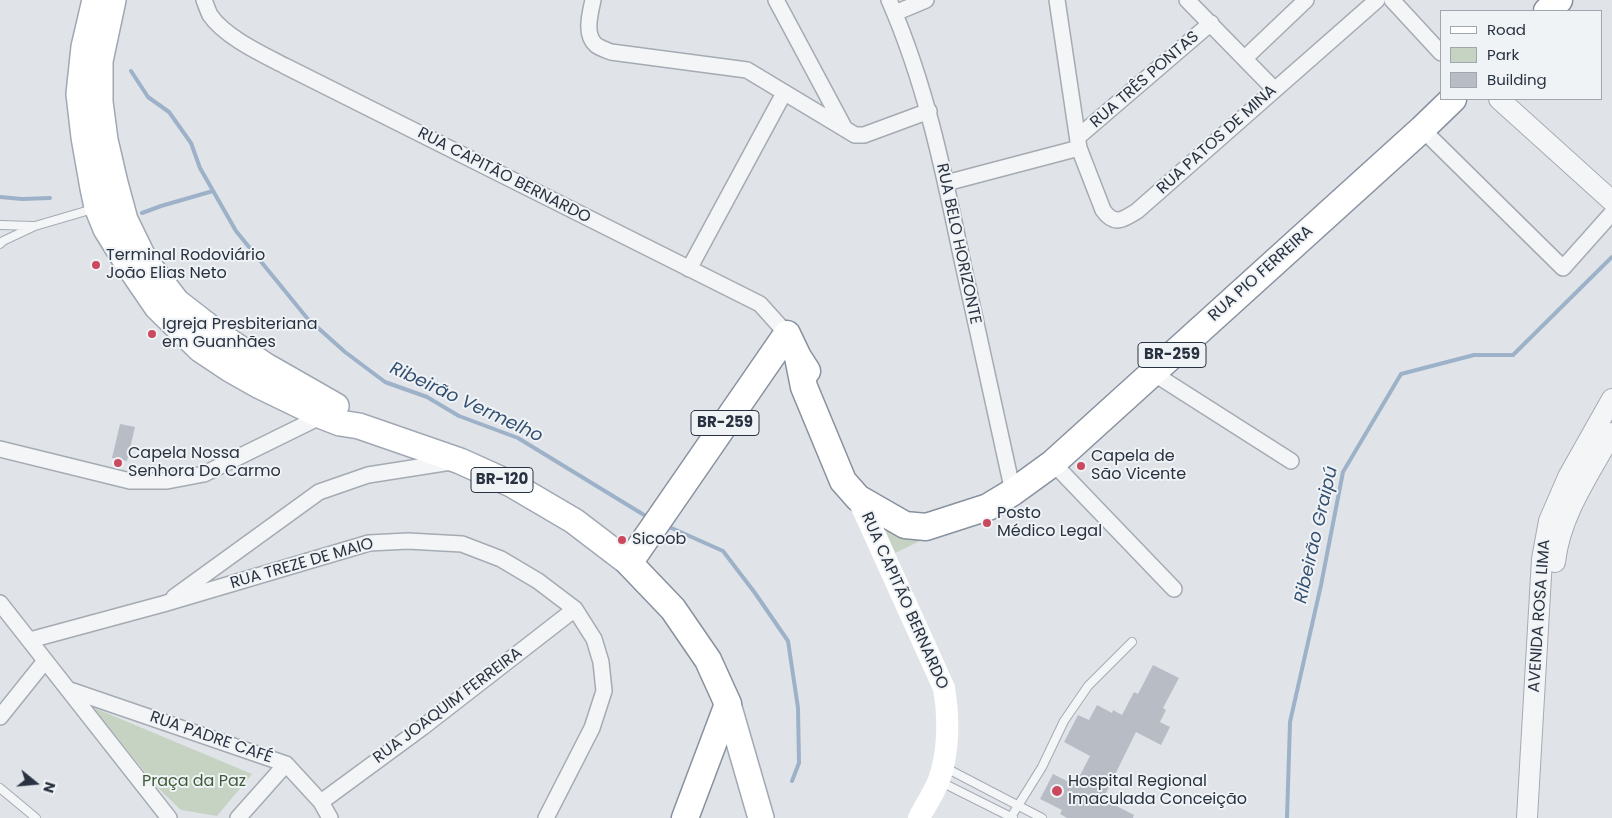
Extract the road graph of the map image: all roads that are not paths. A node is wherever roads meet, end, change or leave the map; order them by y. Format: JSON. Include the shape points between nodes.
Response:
{"nodes":[{"id":1,"x":95,"y":0,"type":"edge"},
{"id":2,"x":113,"y":0,"type":"edge"},
{"id":3,"x":204,"y":0,"type":"edge"},
{"id":4,"x":593,"y":0,"type":"edge"},
{"id":5,"x":776,"y":0,"type":"edge"},
{"id":6,"x":926,"y":0,"type":"edge"},
{"id":7,"x":1057,"y":0,"type":"edge"},
{"id":8,"x":1187,"y":0,"type":"edge"},
{"id":9,"x":1306,"y":0,"type":"edge"},
{"id":10,"x":1377,"y":0,"type":"edge"},
{"id":11,"x":1392,"y":0,"type":"edge"},
{"id":12,"x":1559,"y":0,"type":"edge"},
{"id":13,"x":892,"y":6,"type":"edge"},
{"id":14,"x":1547,"y":10,"type":"edge"},
{"id":15,"x":1211,"y":23,"type":"junction"},
{"id":16,"x":1440,"y":52,"type":"edge"},
{"id":17,"x":1245,"y":58,"type":"junction"},
{"id":18,"x":1274,"y":89,"type":"junction"},
{"id":19,"x":784,"y":93,"type":"junction"},
{"id":20,"x":1451,"y":100,"type":"edge"},
{"id":21,"x":1500,"y":100,"type":"edge"},
{"id":22,"x":929,"y":111,"type":"junction"},
{"id":23,"x":1422,"y":128,"type":"junction"},
{"id":24,"x":845,"y":129,"type":"junction"},
{"id":25,"x":1078,"y":143,"type":"junction"},
{"id":26,"x":946,"y":183,"type":"junction"},
{"id":27,"x":1612,"y":201,"type":"edge"},
{"id":28,"x":107,"y":206,"type":"junction"},
{"id":29,"x":1612,"y":213,"type":"edge"},
{"id":30,"x":0,"y":225,"type":"edge"},
{"id":31,"x":36,"y":226,"type":"junction"},
{"id":32,"x":0,"y":244,"type":"edge"},
{"id":33,"x":689,"y":269,"type":"junction"},
{"id":34,"x":787,"y":334,"type":"junction"},
{"id":35,"x":1153,"y":373,"type":"junction"},
{"id":36,"x":1612,"y":399,"type":"edge"},
{"id":37,"x":328,"y":410,"type":"junction"},
{"id":38,"x":1612,"y":433,"type":"edge"},
{"id":39,"x":0,"y":449,"type":"edge"},
{"id":40,"x":460,"y":461,"type":"junction"},
{"id":41,"x":1291,"y":461,"type":"dead end"},
{"id":42,"x":1053,"y":463,"type":"junction"},
{"id":43,"x":1013,"y":492,"type":"junction"},
{"id":44,"x":858,"y":498,"type":"junction"},
{"id":45,"x":629,"y":563,"type":"junction"},
{"id":46,"x":1174,"y":589,"type":"dead end"},
{"id":47,"x":0,"y":603,"type":"edge"},
{"id":48,"x":163,"y":604,"type":"junction"},
{"id":49,"x":575,"y":609,"type":"junction"},
{"id":50,"x":30,"y":640,"type":"junction"},
{"id":51,"x":1132,"y":642,"type":"dead end"},
{"id":52,"x":45,"y":661,"type":"junction"},
{"id":53,"x":70,"y":690,"type":"junction"},
{"id":54,"x":728,"y":704,"type":"junction"},
{"id":55,"x":0,"y":717,"type":"edge"},
{"id":56,"x":286,"y":764,"type":"junction"},
{"id":57,"x":941,"y":774,"type":"junction"},
{"id":58,"x":0,"y":788,"type":"edge"},
{"id":59,"x":321,"y":802,"type":"junction"},
{"id":60,"x":1018,"y":806,"type":"junction"},
{"id":61,"x":36,"y":818,"type":"edge"},
{"id":62,"x":169,"y":818,"type":"edge"},
{"id":63,"x":238,"y":818,"type":"edge"},
{"id":64,"x":330,"y":818,"type":"edge"},
{"id":65,"x":546,"y":818,"type":"edge"},
{"id":66,"x":685,"y":818,"type":"edge"},
{"id":67,"x":761,"y":818,"type":"edge"},
{"id":68,"x":919,"y":818,"type":"edge"},
{"id":69,"x":1012,"y":818,"type":"edge"},
{"id":70,"x":1042,"y":818,"type":"edge"},
{"id":71,"x":1527,"y":818,"type":"edge"},
{"id":72,"x":1536,"y":818,"type":"edge"}],
"edges":[{"from":1,"to":28,"type":"main road","via":[[84,47],[79,94],[84,137]]},
{"from":2,"to":28,"type":"main road","number":"BR-120","via":[[100,61]]},
{"from":3,"to":33,"type":"street","name":"RUA CAPITÃO BERNARDO","via":[[210,14],[222,27],[246,45]]},
{"from":4,"to":19,"type":"street","via":[[589,34],[596,45],[611,52],[747,70]]},
{"from":5,"to":24,"type":"street"},
{"from":6,"to":13,"type":"street"},
{"from":7,"to":25,"type":"street"},
{"from":8,"to":15,"type":"street"},
{"from":9,"to":17,"type":"street"},
{"from":10,"to":18,"type":"street","name":"RUA PATOS DE MINA"},
{"from":11,"to":16,"type":"street"},
{"from":12,"to":14,"type":"highway"},
{"from":13,"to":22,"type":"street","name":"RUA BELO HORIZONTE"},
{"from":15,"to":17,"type":"street"},
{"from":15,"to":25,"type":"street","name":"RUA TRÊS PONTAS"},
{"from":17,"to":18,"type":"street"},
{"from":18,"to":25,"type":"street","name":"RUA PATOS DE MINA","via":[[1124,219],[1114,220],[1104,210]]},
{"from":19,"to":24,"type":"street"},
{"from":19,"to":33,"type":"street"},
{"from":20,"to":23,"type":"highway","name":"RUA PIO FERREIRA","number":"BR-259"},
{"from":21,"to":27,"type":"street"},
{"from":22,"to":24,"type":"street","via":[[864,135]]},
{"from":22,"to":26,"type":"street","name":"RUA BELO HORIZONTE"},
{"from":23,"to":29,"type":"street","via":[[1563,268]]},
{"from":23,"to":35,"type":"highway","name":"RUA PIO FERREIRA","number":"BR-259"},
{"from":25,"to":26,"type":"street"},
{"from":26,"to":43,"type":"street","name":"RUA BELO HORIZONTE"},
{"from":28,"to":31,"type":"lane"},
{"from":28,"to":37,"type":"main road","number":"BR-120","via":[[177,302]]},
{"from":30,"to":31,"type":"lane"},
{"from":31,"to":32,"type":"lane"},
{"from":33,"to":34,"type":"street","name":"RUA CAPITÃO BERNARDO","via":[[760,304]]},
{"from":34,"to":44,"type":"highway","name":"RUA CAPITÃO BERNARDO","via":[[815,382],[854,471]]},
{"from":34,"to":45,"type":"highway","number":"BR-259"},
{"from":35,"to":41,"type":"street"},
{"from":35,"to":42,"type":"highway","name":"RUA PIO FERREIRA","number":"BR-259"},
{"from":36,"to":71,"type":"street","name":"AVENIDA ROSA LIMA","via":[[1568,477],[1549,521],[1542,559]]},
{"from":37,"to":39,"type":"street","via":[[204,474],[167,481],[130,481]]},
{"from":37,"to":40,"type":"main road","number":"BR-120","via":[[347,414],[359,426]]},
{"from":38,"to":72,"type":"street","name":"AVENIDA ROSA LIMA","via":[[1571,508],[1556,547]]},
{"from":40,"to":45,"type":"main road","number":"BR-120","via":[[511,484],[574,521]]},
{"from":40,"to":48,"type":"street","via":[[368,475],[319,492]]},
{"from":42,"to":43,"type":"highway","name":"RUA PIO FERREIRA","number":"BR-259"},
{"from":42,"to":46,"type":"street"},
{"from":43,"to":44,"type":"highway","name":"RUA PIO FERREIRA","number":"BR-259","via":[[988,507],[926,527],[905,524]]},
{"from":44,"to":57,"type":"main road","name":"RUA CAPITÃO BERNARDO","via":[[944,688],[948,709]]},
{"from":45,"to":54,"type":"highway","number":"BR-120","via":[[673,609],[708,660]]},
{"from":47,"to":50,"type":"street"},
{"from":48,"to":49,"type":"street","name":"RUA TREZE DE MAIO","via":[[369,543],[408,540],[462,544],[501,559]]},
{"from":48,"to":50,"type":"street","name":"RUA TREZE DE MAIO"},
{"from":49,"to":59,"type":"street","name":"RUA JOAQUIM FERREIRA"},
{"from":49,"to":65,"type":"street","name":"RUA TREZE DE MAIO","via":[[594,639],[604,690],[592,728]]},
{"from":50,"to":52,"type":"street"},
{"from":51,"to":60,"type":"lane","via":[[1088,686],[1064,721],[1042,767]]},
{"from":52,"to":53,"type":"street"},
{"from":52,"to":55,"type":"street"},
{"from":53,"to":56,"type":"street","name":"RUA PADRE CAFÉ"},
{"from":53,"to":62,"type":"street"},
{"from":54,"to":66,"type":"highway"},
{"from":54,"to":67,"type":"main road","number":"BR-120"},
{"from":56,"to":59,"type":"street","name":"RUA PADRE CAFÉ"},
{"from":56,"to":63,"type":"street"},
{"from":57,"to":60,"type":"lane"},
{"from":57,"to":68,"type":"main road","name":"RUA CAPITÃO BERNARDO"},
{"from":57,"to":69,"type":"lane"},
{"from":58,"to":61,"type":"lane"},
{"from":59,"to":64,"type":"street","name":"RUA PADRE CAFÉ"},
{"from":60,"to":69,"type":"lane"},
{"from":60,"to":70,"type":"lane"}]}
